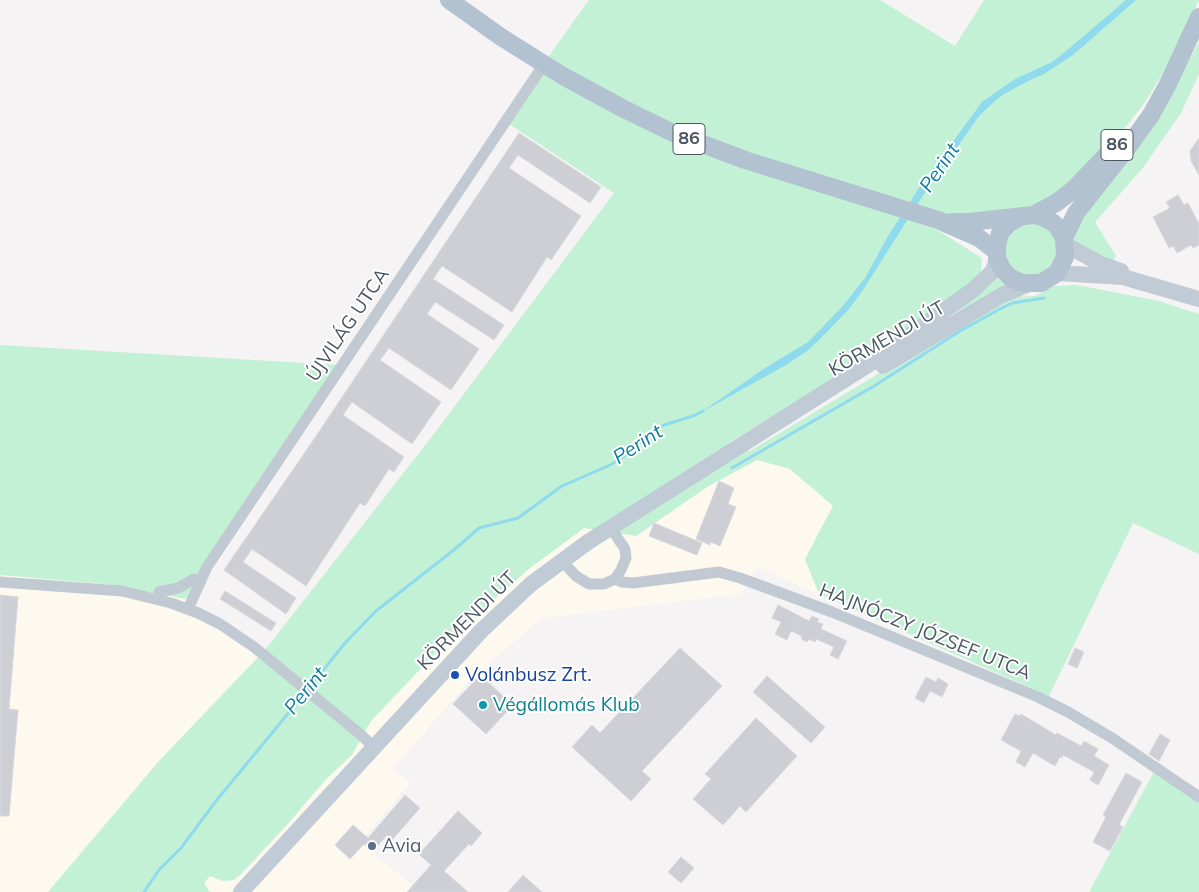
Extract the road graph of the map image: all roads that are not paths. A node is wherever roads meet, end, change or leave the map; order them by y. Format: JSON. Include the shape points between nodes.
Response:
{"nodes":[{"id":1,"x":449,"y":0,"type":"edge"},
{"id":2,"x":1199,"y":17,"type":"edge"},
{"id":3,"x":1181,"y":57,"type":"junction"},
{"id":4,"x":544,"y":64,"type":"junction"},
{"id":5,"x":1026,"y":216,"type":"junction"},
{"id":6,"x":938,"y":220,"type":"junction"},
{"id":7,"x":1065,"y":242,"type":"junction"},
{"id":8,"x":997,"y":255,"type":"junction"},
{"id":9,"x":1057,"y":273,"type":"junction"},
{"id":10,"x":1029,"y":284,"type":"junction"},
{"id":11,"x":1165,"y":289,"type":"junction"},
{"id":12,"x":1199,"y":299,"type":"edge"},
{"id":13,"x":765,"y":431,"type":"junction"},
{"id":14,"x":610,"y":527,"type":"junction"},
{"id":15,"x":561,"y":560,"type":"junction"},
{"id":16,"x":194,"y":579,"type":"dead end"},
{"id":17,"x":614,"y":579,"type":"junction"},
{"id":18,"x":0,"y":582,"type":"edge"},
{"id":19,"x":159,"y":592,"type":"dead end"},
{"id":20,"x":188,"y":609,"type":"junction"},
{"id":21,"x":374,"y":747,"type":"junction"},
{"id":22,"x":1199,"y":796,"type":"edge"},
{"id":23,"x":241,"y":892,"type":"edge"}],
"edges":[{"from":1,"to":4,"type":"main road","number":"86"},
{"from":2,"to":3,"type":"main road","number":"86"},
{"from":3,"to":5,"type":"main road","number":"86","via":[[1138,120],[1109,154],[1053,205]]},
{"from":3,"to":7,"type":"main road","number":"86","via":[[1151,115],[1076,213]]},
{"from":4,"to":6,"type":"main road","number":"86","via":[[671,132],[744,160]]},
{"from":4,"to":20,"type":"street","name":"ÚJVILÁG UTCA","via":[[207,567]]},
{"from":5,"to":6,"type":"main road","number":"86","via":[[969,222]]},
{"from":5,"to":7,"type":"main road","number":"86","via":[[1046,218],[1052,222]]},
{"from":5,"to":8,"type":"main road","number":"86","via":[[1008,223],[1000,233]]},
{"from":6,"to":8,"type":"main road","number":"86","via":[[979,238]]},
{"from":7,"to":9,"type":"main road","number":"86","via":[[1064,263]]},
{"from":7,"to":11,"type":"street","via":[[1102,264]]},
{"from":8,"to":10,"type":"main road","number":"86","via":[[1002,269],[1011,278]]},
{"from":8,"to":13,"type":"street","name":"KÖRMENDI ÚT","via":[[992,271],[966,296],[868,366]]},
{"from":9,"to":10,"type":"main road","via":[[1047,281]]},
{"from":9,"to":11,"type":"street","via":[[1123,277]]},
{"from":10,"to":13,"type":"street","name":"KÖRMENDI ÚT","via":[[1002,295],[868,375]]},
{"from":11,"to":12,"type":"street"},
{"from":13,"to":14,"type":"street","name":"KÖRMENDI ÚT"},
{"from":14,"to":15,"type":"street","name":"KÖRMENDI ÚT"},
{"from":14,"to":17,"type":"street","via":[[625,549],[626,558]]},
{"from":15,"to":17,"type":"street","name":"HAJNÓCZY JÓZSEF UTCA","via":[[589,584],[604,584]]},
{"from":15,"to":21,"type":"street","name":"KÖRMENDI ÚT","via":[[487,625]]},
{"from":16,"to":19,"type":"street","via":[[178,588]]},
{"from":17,"to":22,"type":"street","name":"HAJNÓCZY JÓZSEF UTCA","via":[[633,583],[720,572],[750,581],[1038,697],[1112,738]]},
{"from":18,"to":20,"type":"street","via":[[122,591]]},
{"from":20,"to":21,"type":"street","via":[[254,647]]},
{"from":21,"to":23,"type":"street","name":"KÖRMENDI ÚT"}]}
